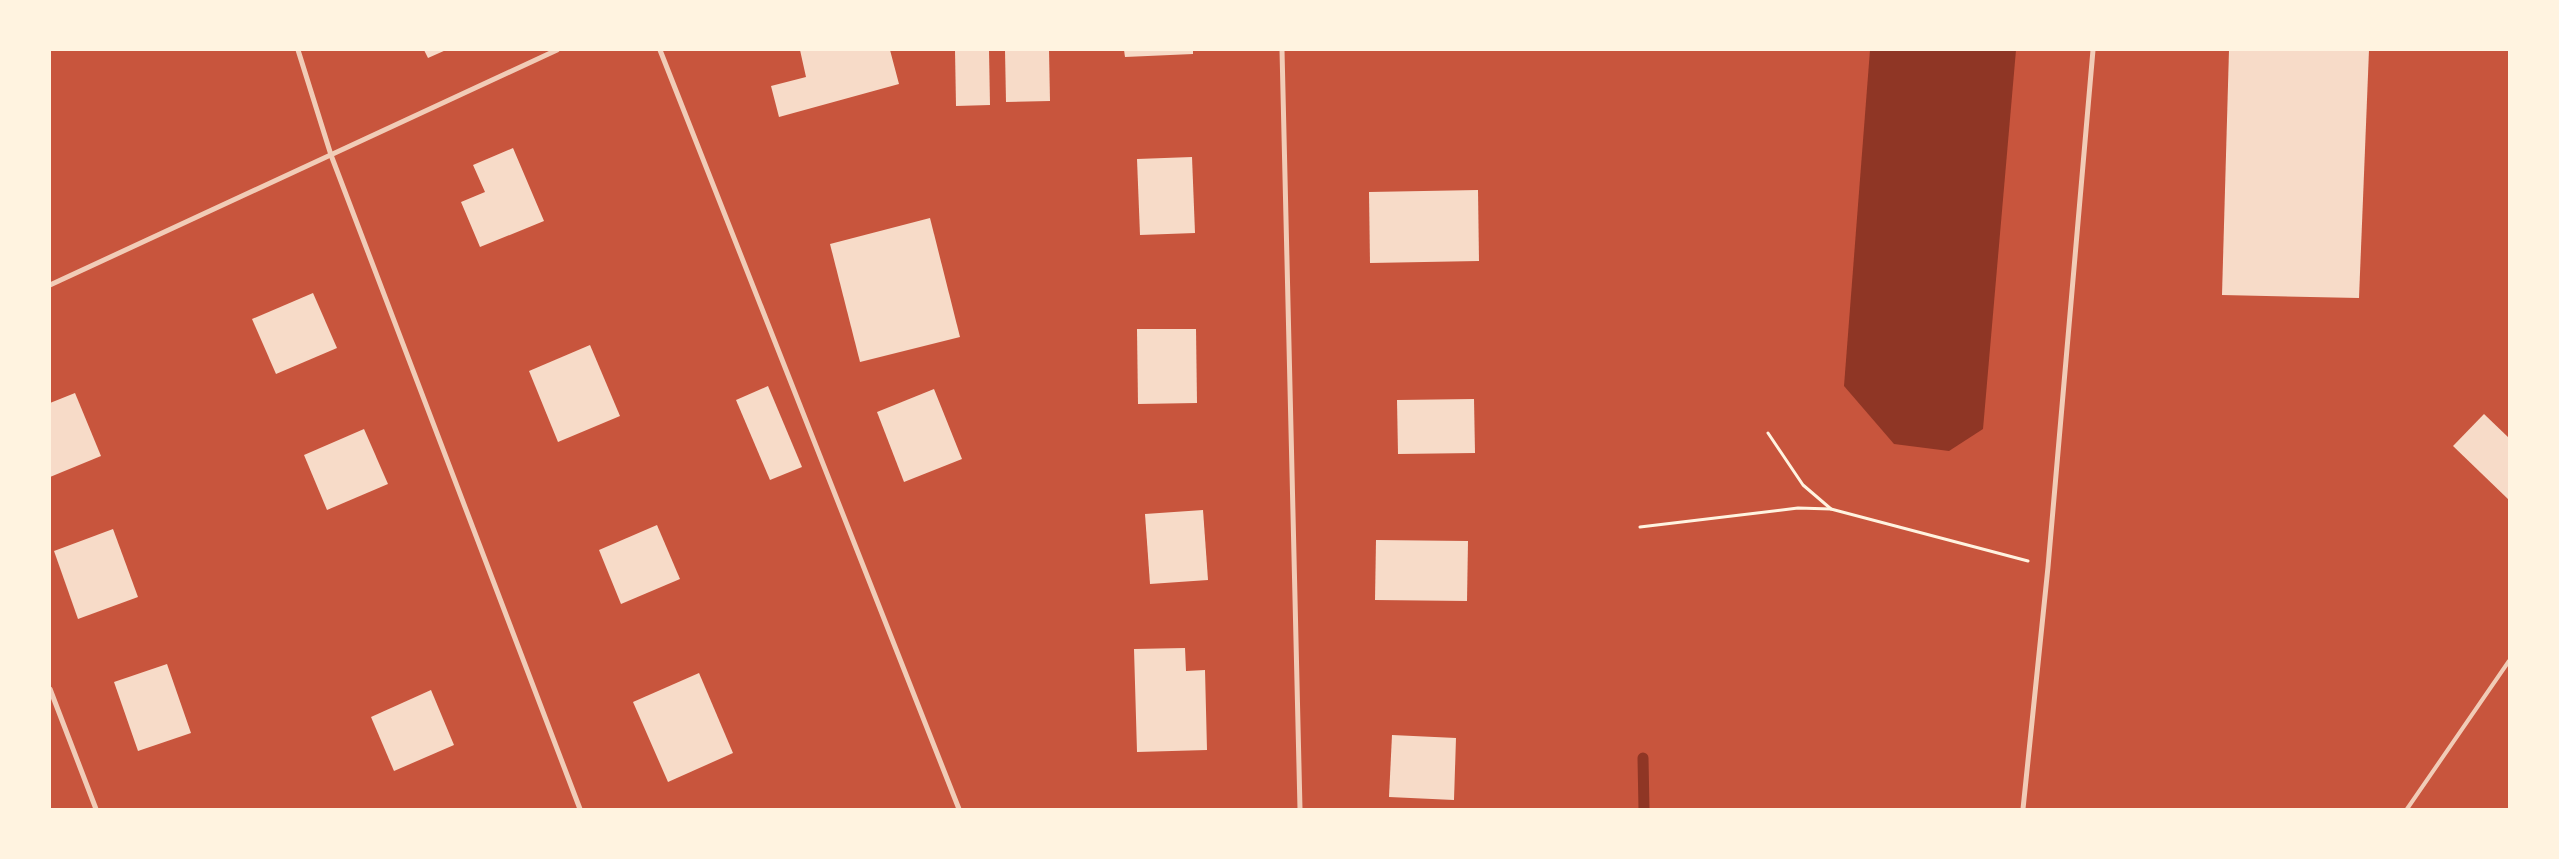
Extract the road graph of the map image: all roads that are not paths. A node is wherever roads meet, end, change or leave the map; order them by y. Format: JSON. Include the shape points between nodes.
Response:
{"nodes":[{"id":1,"x":298,"y":50,"type":"edge"},
{"id":2,"x":557,"y":50,"type":"edge"},
{"id":3,"x":660,"y":50,"type":"edge"},
{"id":4,"x":1282,"y":50,"type":"edge"},
{"id":5,"x":2094,"y":50,"type":"edge"},
{"id":6,"x":330,"y":155,"type":"junction"},
{"id":7,"x":50,"y":285,"type":"edge"},
{"id":8,"x":2509,"y":661,"type":"edge"},
{"id":9,"x":50,"y":689,"type":"edge"},
{"id":10,"x":96,"y":809,"type":"edge"},
{"id":11,"x":580,"y":809,"type":"edge"},
{"id":12,"x":959,"y":809,"type":"edge"},
{"id":13,"x":1300,"y":809,"type":"edge"},
{"id":14,"x":2023,"y":809,"type":"edge"},
{"id":15,"x":2407,"y":809,"type":"edge"}],
"edges":[{"from":1,"to":6,"type":"street"},
{"from":2,"to":6,"type":"street"},
{"from":3,"to":12,"type":"street"},
{"from":4,"to":13,"type":"street"},
{"from":5,"to":14,"type":"street"},
{"from":6,"to":7,"type":"street"},
{"from":6,"to":11,"type":"street"},
{"from":8,"to":15,"type":"lane"},
{"from":9,"to":10,"type":"street"}]}
